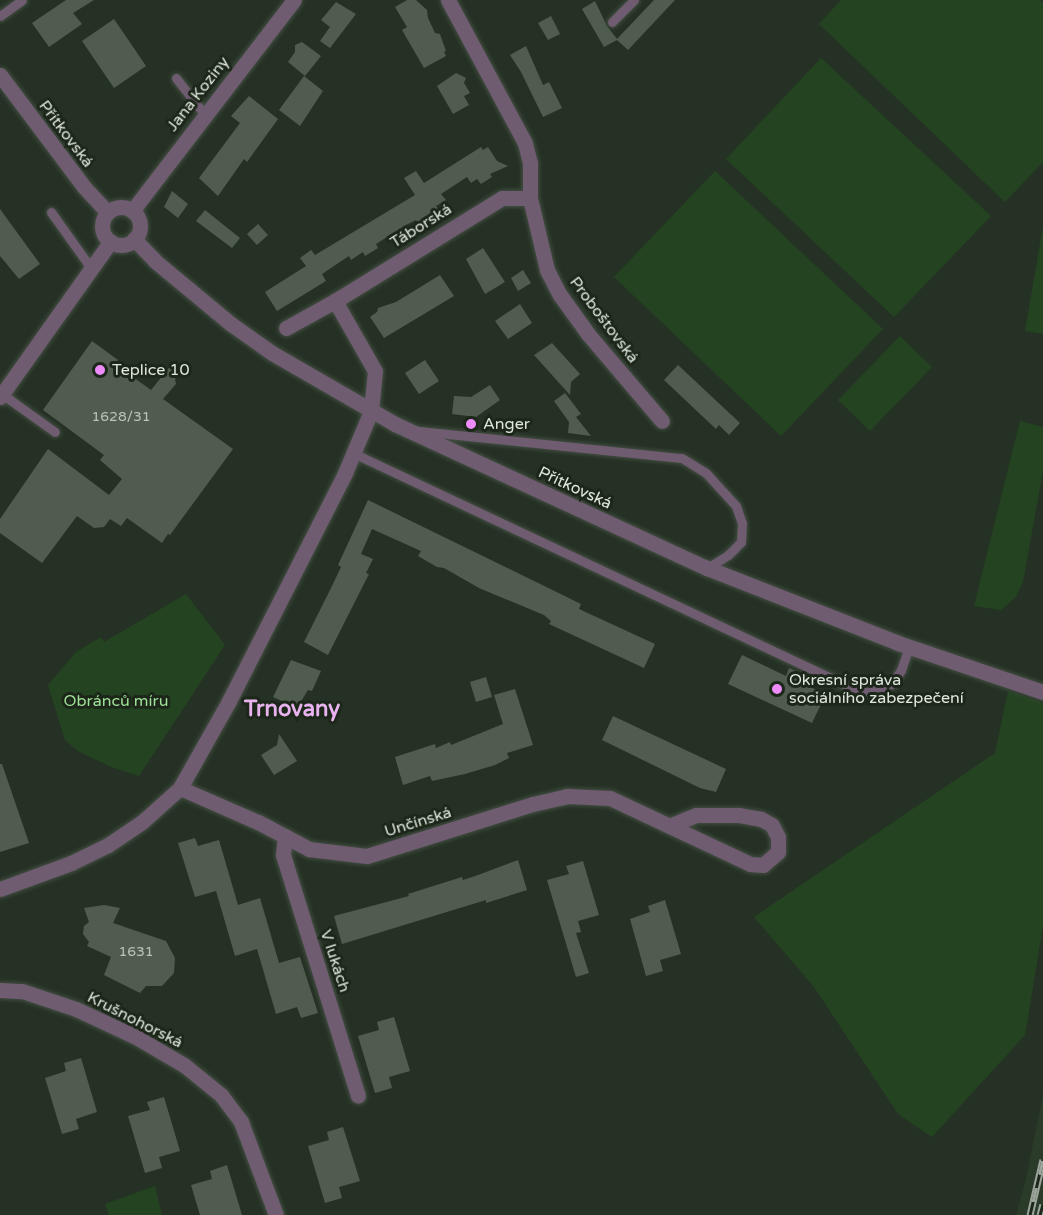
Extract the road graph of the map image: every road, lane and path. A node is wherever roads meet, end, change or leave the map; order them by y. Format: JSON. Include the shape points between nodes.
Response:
{"nodes":[{"id":1,"x":22,"y":0,"type":"edge"},
{"id":2,"x":294,"y":0,"type":"edge"},
{"id":3,"x":448,"y":0,"type":"edge"},
{"id":4,"x":634,"y":0,"type":"edge"},
{"id":5,"x":0,"y":16,"type":"edge"},
{"id":6,"x":612,"y":22,"type":"dead end"},
{"id":7,"x":0,"y":75,"type":"edge"},
{"id":8,"x":176,"y":78,"type":"dead end"},
{"id":9,"x":205,"y":115,"type":"junction"},
{"id":10,"x":530,"y":198,"type":"junction"},
{"id":11,"x":132,"y":210,"type":"junction"},
{"id":12,"x":51,"y":212,"type":"dead end"},
{"id":13,"x":108,"y":213,"type":"junction"},
{"id":14,"x":134,"y":239,"type":"junction"},
{"id":15,"x":111,"y":241,"type":"junction"},
{"id":16,"x":91,"y":267,"type":"junction"},
{"id":17,"x":335,"y":301,"type":"junction"},
{"id":18,"x":286,"y":328,"type":"dead end"},
{"id":19,"x":1,"y":396,"type":"edge"},
{"id":20,"x":371,"y":411,"type":"junction"},
{"id":21,"x":662,"y":421,"type":"dead end"},
{"id":22,"x":408,"y":430,"type":"junction"},
{"id":23,"x":55,"y":432,"type":"dead end"},
{"id":24,"x":353,"y":453,"type":"junction"},
{"id":25,"x":707,"y":568,"type":"junction"},
{"id":26,"x":909,"y":647,"type":"junction"},
{"id":27,"x":1043,"y":692,"type":"edge"},
{"id":28,"x":180,"y":788,"type":"junction"},
{"id":29,"x":671,"y":825,"type":"junction"},
{"id":30,"x":285,"y":836,"type":"junction"},
{"id":31,"x":0,"y":889,"type":"edge"},
{"id":32,"x":0,"y":990,"type":"edge"},
{"id":33,"x":358,"y":1096,"type":"dead end"},
{"id":34,"x":276,"y":1215,"type":"edge"}],
"edges":[{"from":1,"to":5,"type":"lane"},
{"from":2,"to":9,"type":"street","name":"Jana Koziny"},
{"from":3,"to":10,"type":"street","name":"Proboštovská","via":[[519,129],[530,163]]},
{"from":4,"to":6,"type":"lane"},
{"from":7,"to":13,"type":"street","name":"Přítkovská"},
{"from":8,"to":9,"type":"lane"},
{"from":9,"to":11,"type":"street","name":"Jana Koziny"},
{"from":10,"to":17,"type":"street","name":"Táborská","via":[[502,198]]},
{"from":10,"to":21,"type":"street","name":"Proboštovská","via":[[547,270],[560,295]]},
{"from":11,"to":13,"type":"street","via":[[119,207]]},
{"from":11,"to":14,"type":"street","via":[[140,227]]},
{"from":12,"to":16,"type":"lane"},
{"from":13,"to":15,"type":"street","via":[[102,225]]},
{"from":14,"to":15,"type":"street","via":[[124,244]]},
{"from":14,"to":20,"type":"street","name":"Přítkovská","via":[[231,324],[301,372]]},
{"from":15,"to":16,"type":"street"},
{"from":16,"to":19,"type":"street"},
{"from":17,"to":18,"type":"street","name":"Táborská"},
{"from":17,"to":20,"type":"street","via":[[375,371]]},
{"from":19,"to":23,"type":"lane"},
{"from":20,"to":22,"type":"street","name":"Přítkovská"},
{"from":20,"to":24,"type":"street"},
{"from":22,"to":25,"type":"street","name":"Přítkovská"},
{"from":22,"to":25,"type":"lane","via":[[682,458],[706,473],[736,506],[741,523],[741,542],[729,555]]},
{"from":24,"to":26,"type":"lane","via":[[850,687],[868,692],[891,684]]},
{"from":24,"to":28,"type":"street","via":[[229,701]]},
{"from":25,"to":26,"type":"street","name":"Přítkovská"},
{"from":26,"to":27,"type":"street","name":"Přítkovská"},
{"from":28,"to":30,"type":"street","name":"Unčínská"},
{"from":28,"to":31,"type":"street","via":[[108,846]]},
{"from":29,"to":29,"type":"street","name":"Unčínská","via":[[750,864],[763,866],[778,852],[778,837],[771,825],[761,819],[696,815]]},
{"from":29,"to":30,"type":"street","name":"Unčínská","via":[[610,798],[567,796],[367,856],[309,849]]},
{"from":30,"to":33,"type":"street","name":"V lukách","via":[[283,855]]},
{"from":32,"to":34,"type":"street","name":"Krušnohorská","via":[[22,991],[76,1009],[184,1065],[220,1095],[241,1122]]}]}
